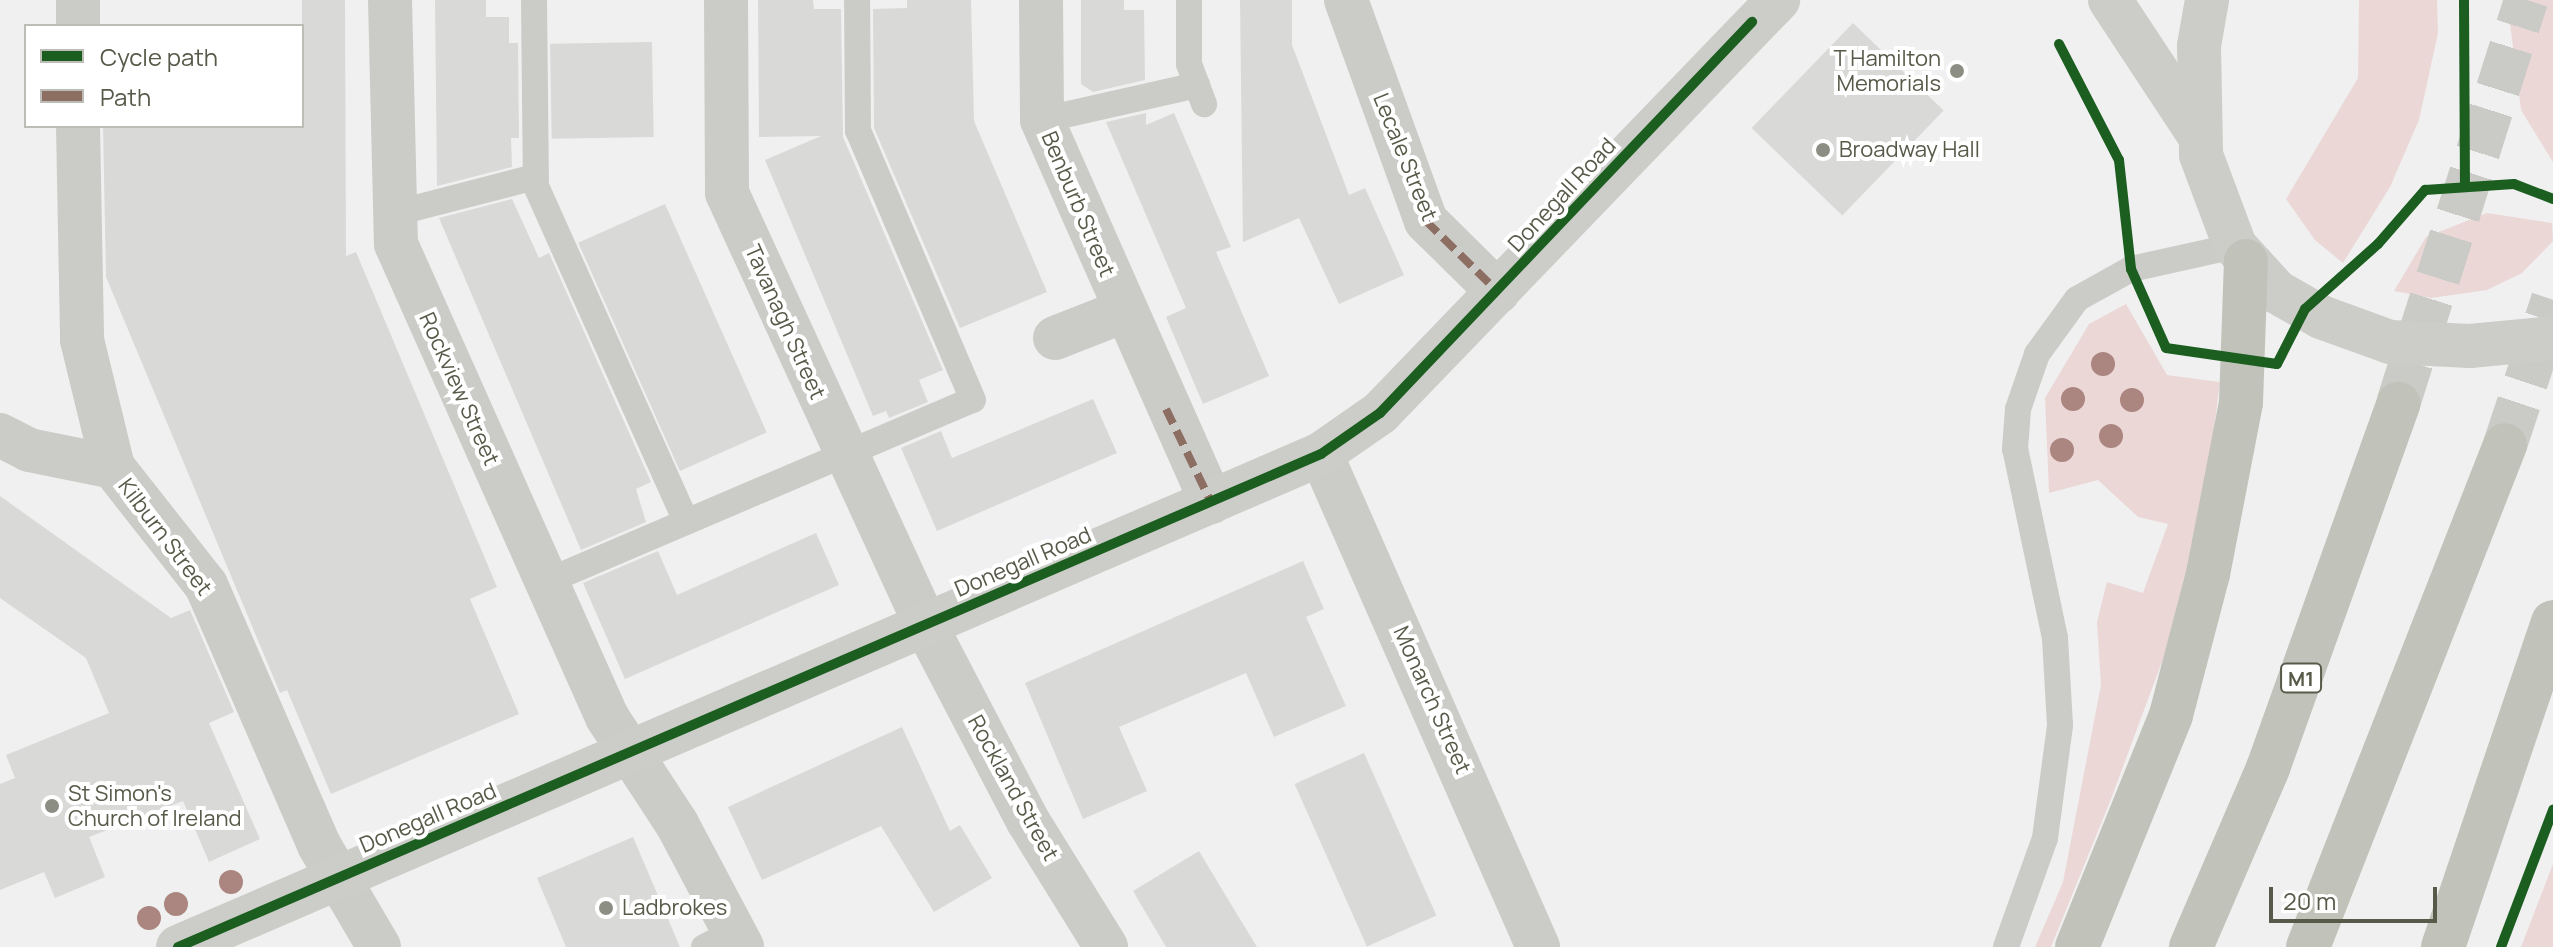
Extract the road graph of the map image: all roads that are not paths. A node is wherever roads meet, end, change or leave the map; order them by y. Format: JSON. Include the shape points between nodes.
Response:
{"nodes":[{"id":1,"x":78,"y":0,"type":"edge"},
{"id":2,"x":390,"y":0,"type":"edge"},
{"id":3,"x":534,"y":0,"type":"edge"},
{"id":4,"x":726,"y":0,"type":"edge"},
{"id":5,"x":857,"y":0,"type":"edge"},
{"id":6,"x":1041,"y":0,"type":"edge"},
{"id":7,"x":1189,"y":0,"type":"edge"},
{"id":8,"x":1346,"y":0,"type":"edge"},
{"id":9,"x":2110,"y":0,"type":"edge"},
{"id":10,"x":2207,"y":0,"type":"edge"},
{"id":11,"x":1764,"y":7,"type":"edge"},
{"id":12,"x":78,"y":24,"type":"edge"},
{"id":13,"x":1042,"y":120,"type":"junction"},
{"id":14,"x":78,"y":128,"type":"edge"},
{"id":15,"x":2197,"y":132,"type":"junction"},
{"id":16,"x":535,"y":177,"type":"junction"},
{"id":17,"x":392,"y":214,"type":"junction"},
{"id":18,"x":2240,"y":253,"type":"junction"},
{"id":19,"x":1498,"y":292,"type":"junction"},
{"id":20,"x":1124,"y":311,"type":"junction"},
{"id":21,"x":1055,"y":338,"type":"dead end"},
{"id":22,"x":2553,"y":338,"type":"edge"},
{"id":23,"x":2398,"y":404,"type":"tunnel mouth"},
{"id":24,"x":0,"y":435,"type":"edge"},
{"id":25,"x":2505,"y":445,"type":"tunnel mouth"},
{"id":26,"x":843,"y":454,"type":"junction"},
{"id":27,"x":1321,"y":454,"type":"junction"},
{"id":28,"x":113,"y":467,"type":"junction"},
{"id":29,"x":1211,"y":502,"type":"junction"},
{"id":30,"x":686,"y":521,"type":"junction"},
{"id":31,"x":543,"y":583,"type":"junction"},
{"id":32,"x":2553,"y":622,"type":"edge"},
{"id":33,"x":926,"y":626,"type":"junction"},
{"id":34,"x":628,"y":755,"type":"junction"},
{"id":35,"x":339,"y":877,"type":"junction"},
{"id":36,"x":726,"y":942,"type":"edge"},
{"id":37,"x":178,"y":947,"type":"edge"},
{"id":38,"x":379,"y":947,"type":"edge"},
{"id":39,"x":1106,"y":947,"type":"edge"},
{"id":40,"x":1538,"y":947,"type":"edge"},
{"id":41,"x":2006,"y":947,"type":"edge"},
{"id":42,"x":2077,"y":947,"type":"edge"},
{"id":43,"x":2191,"y":947,"type":"edge"},
{"id":44,"x":2308,"y":947,"type":"edge"},
{"id":45,"x":2443,"y":947,"type":"edge"}],
"edges":[{"from":1,"to":12,"type":"street"},
{"from":2,"to":17,"type":"street","name":"Rockview Street"},
{"from":3,"to":16,"type":"lane"},
{"from":4,"to":26,"type":"street","name":"Tavanagh Street","via":[[727,193]]},
{"from":5,"to":26,"type":"lane","via":[[858,131],[973,400]]},
{"from":6,"to":13,"type":"street","name":"Benburb Street"},
{"from":7,"to":13,"type":"lane","via":[[1189,64],[1201,94]]},
{"from":8,"to":19,"type":"street","name":"Lecale Street","via":[[1426,221]]},
{"from":9,"to":15,"type":"street"},
{"from":10,"to":15,"type":"street"},
{"from":11,"to":19,"type":"street","name":"Donegall Road"},
{"from":13,"to":20,"type":"street","name":"Benburb Street"},
{"from":14,"to":28,"type":"street","name":"Kilburn Street","via":[[82,340]]},
{"from":15,"to":18,"type":"street"},
{"from":16,"to":17,"type":"lane"},
{"from":16,"to":30,"type":"lane"},
{"from":17,"to":31,"type":"street","name":"Rockview Street","via":[[396,244]]},
{"from":18,"to":22,"type":"street","via":[[2277,292],[2305,309],[2390,342],[2470,346]]},
{"from":18,"to":41,"type":"lane","via":[[2131,269],[2077,299],[2037,354],[2018,409],[2015,449],[2055,638],[2060,725],[2045,838]]},
{"from":18,"to":42,"type":"highway","via":[[2241,403],[2208,574],[2171,715]]},
{"from":19,"to":27,"type":"street","name":"Donegall Road","via":[[1380,413]]},
{"from":20,"to":21,"type":"street"},
{"from":20,"to":29,"type":"street","name":"Benburb Street"},
{"from":23,"to":43,"type":"highway","number":"M1","via":[[2268,768]]},
{"from":24,"to":28,"type":"street","via":[[29,450]]},
{"from":25,"to":44,"type":"highway"},
{"from":26,"to":30,"type":"lane"},
{"from":26,"to":33,"type":"street","name":"Tavanagh Street"},
{"from":27,"to":29,"type":"street","name":"Donegall Road"},
{"from":27,"to":40,"type":"street","name":"Monarch Street"},
{"from":28,"to":35,"type":"street","name":"Kilburn Street","via":[[206,585]]},
{"from":29,"to":33,"type":"street","name":"Donegall Road"},
{"from":30,"to":31,"type":"lane"},
{"from":31,"to":34,"type":"street","name":"Rockview Street"},
{"from":32,"to":45,"type":"highway"},
{"from":33,"to":34,"type":"street","name":"Donegall Road"},
{"from":33,"to":39,"type":"street","name":"Rockland Street","via":[[1028,821]]},
{"from":34,"to":35,"type":"street","name":"Donegall Road"},
{"from":34,"to":36,"type":"street","name":"Rockview Street","via":[[677,824]]},
{"from":35,"to":37,"type":"street","name":"Donegall Road"},
{"from":35,"to":38,"type":"street","name":"Kilburn Street"}]}
